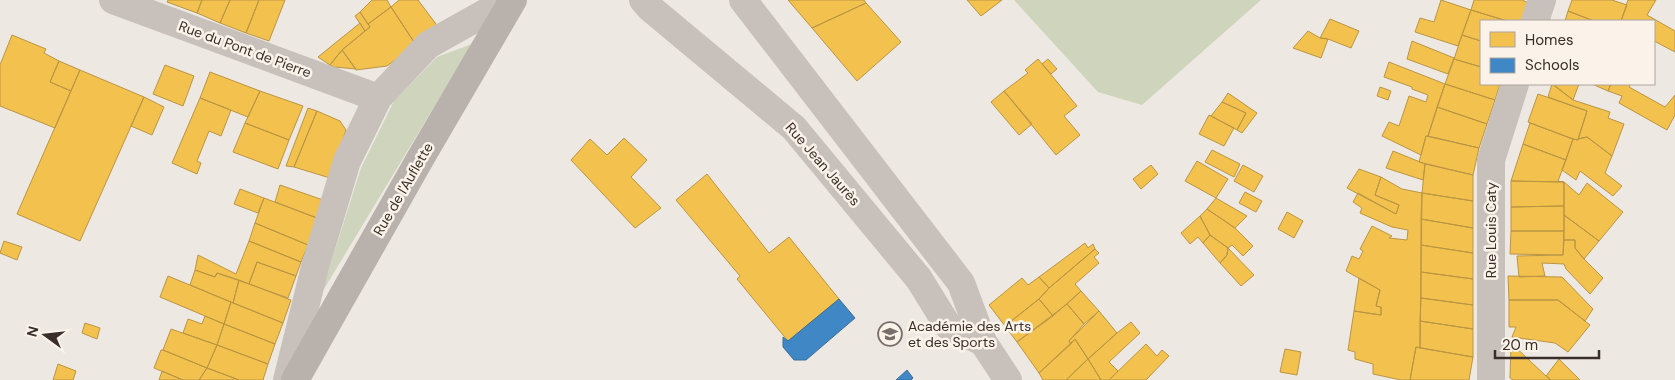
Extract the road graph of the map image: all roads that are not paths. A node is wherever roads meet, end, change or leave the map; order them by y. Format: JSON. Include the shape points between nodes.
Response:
{"nodes":[{"id":1,"x":113,"y":0,"type":"edge"},
{"id":2,"x":508,"y":0,"type":"edge"},
{"id":3,"x":513,"y":0,"type":"edge"},
{"id":4,"x":643,"y":0,"type":"edge"},
{"id":5,"x":743,"y":0,"type":"edge"},
{"id":6,"x":1542,"y":0,"type":"edge"},
{"id":7,"x":1535,"y":20,"type":"edge"},
{"id":8,"x":1515,"y":85,"type":"edge"},
{"id":9,"x":378,"y":98,"type":"junction"},
{"id":10,"x":983,"y":342,"type":"junction"},
{"id":11,"x":287,"y":380,"type":"edge"},
{"id":12,"x":295,"y":380,"type":"edge"},
{"id":13,"x":1008,"y":380,"type":"edge"},
{"id":14,"x":1491,"y":380,"type":"edge"}],
"edges":[{"from":1,"to":9,"type":"street","name":"Rue du Pont de Pierre"},
{"from":2,"to":9,"type":"street","via":[[428,45]]},
{"from":3,"to":12,"type":"street","name":"Rue de l'Auflette"},
{"from":4,"to":10,"type":"street","name":"Rue Jean Jaurès","via":[[794,128],[919,279],[948,326]]},
{"from":5,"to":10,"type":"street","via":[[961,283]]},
{"from":6,"to":7,"type":"street"},
{"from":8,"to":14,"type":"street","name":"Rue Louis Caty","via":[[1491,160]]},
{"from":9,"to":11,"type":"street","via":[[347,161],[315,267]]},
{"from":10,"to":13,"type":"street"}]}
